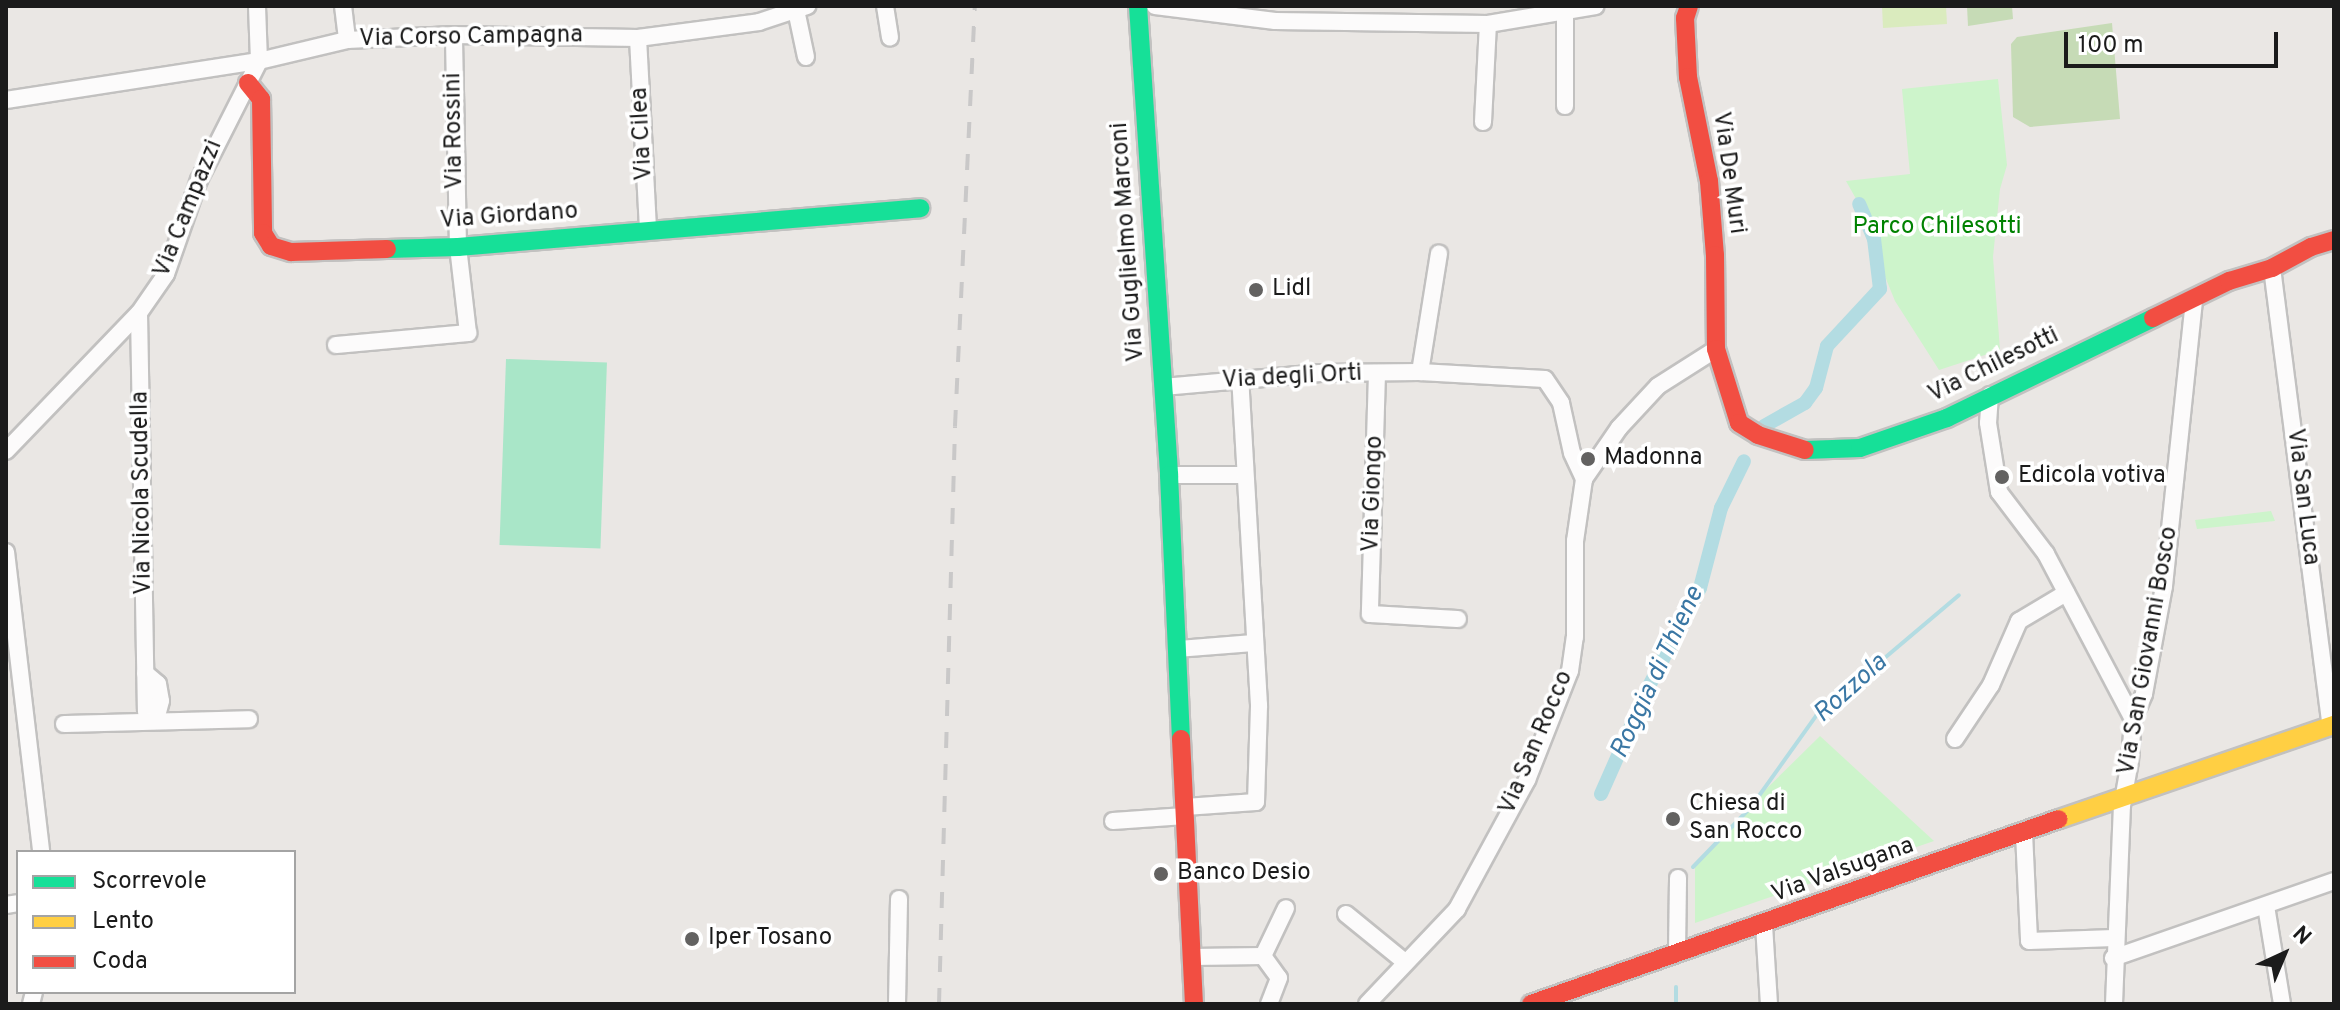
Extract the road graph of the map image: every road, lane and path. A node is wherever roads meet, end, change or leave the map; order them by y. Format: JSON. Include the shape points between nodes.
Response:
{"nodes":[{"id":1,"x":257,"y":6,"type":"edge"},
{"id":2,"x":343,"y":6,"type":"edge"},
{"id":3,"x":885,"y":6,"type":"edge"},
{"id":4,"x":1138,"y":6,"type":"edge"},
{"id":5,"x":1155,"y":6,"type":"edge"},
{"id":6,"x":1595,"y":6,"type":"edge"},
{"id":7,"x":1689,"y":6,"type":"edge"},
{"id":8,"x":801,"y":8,"type":"edge"},
{"id":9,"x":1565,"y":8,"type":"edge"},
{"id":10,"x":1488,"y":24,"type":"junction"},
{"id":11,"x":454,"y":35,"type":"junction"},
{"id":12,"x":638,"y":38,"type":"junction"},
{"id":13,"x":890,"y":38,"type":"dead end"},
{"id":14,"x":347,"y":40,"type":"junction"},
{"id":15,"x":806,"y":57,"type":"dead end"},
{"id":16,"x":259,"y":61,"type":"junction"},
{"id":17,"x":248,"y":83,"type":"junction"},
{"id":18,"x":6,"y":100,"type":"edge"},
{"id":19,"x":1565,"y":106,"type":"dead end"},
{"id":20,"x":1483,"y":122,"type":"dead end"},
{"id":21,"x":920,"y":208,"type":"dead end"},
{"id":22,"x":648,"y":230,"type":"junction"},
{"id":23,"x":2334,"y":240,"type":"edge"},
{"id":24,"x":458,"y":247,"type":"junction"},
{"id":25,"x":1439,"y":254,"type":"dead end"},
{"id":26,"x":2272,"y":268,"type":"junction"},
{"id":27,"x":2194,"y":299,"type":"junction"},
{"id":28,"x":139,"y":313,"type":"junction"},
{"id":29,"x":336,"y":345,"type":"dead end"},
{"id":30,"x":1716,"y":349,"type":"junction"},
{"id":31,"x":1420,"y":372,"type":"junction"},
{"id":32,"x":1377,"y":373,"type":"junction"},
{"id":33,"x":1240,"y":379,"type":"junction"},
{"id":34,"x":1163,"y":387,"type":"junction"},
{"id":35,"x":1990,"y":395,"type":"junction"},
{"id":36,"x":6,"y":451,"type":"edge"},
{"id":37,"x":1169,"y":475,"type":"junction"},
{"id":38,"x":1245,"y":475,"type":"junction"},
{"id":39,"x":1584,"y":479,"type":"junction"},
{"id":40,"x":6,"y":552,"type":"edge"},
{"id":41,"x":2066,"y":593,"type":"junction"},
{"id":42,"x":1458,"y":619,"type":"dead end"},
{"id":43,"x":1255,"y":643,"type":"junction"},
{"id":44,"x":1178,"y":649,"type":"junction"},
{"id":45,"x":249,"y":719,"type":"dead end"},
{"id":46,"x":2133,"y":719,"type":"junction"},
{"id":47,"x":156,"y":720,"type":"junction"},
{"id":48,"x":64,"y":724,"type":"dead end"},
{"id":49,"x":2332,"y":726,"type":"edge"},
{"id":50,"x":1955,"y":739,"type":"dead end"},
{"id":51,"x":2123,"y":797,"type":"junction"},
{"id":52,"x":1185,"y":812,"type":"junction"},
{"id":53,"x":1113,"y":821,"type":"dead end"},
{"id":54,"x":2024,"y":833,"type":"junction"},
{"id":55,"x":41,"y":850,"type":"edge"},
{"id":56,"x":1678,"y":878,"type":"dead end"},
{"id":57,"x":2334,"y":881,"type":"edge"},
{"id":58,"x":899,"y":899,"type":"dead end"},
{"id":59,"x":2266,"y":906,"type":"junction"},
{"id":60,"x":1286,"y":908,"type":"dead end"},
{"id":61,"x":1346,"y":914,"type":"dead end"},
{"id":62,"x":1764,"y":925,"type":"junction"},
{"id":63,"x":2114,"y":938,"type":"junction"},
{"id":64,"x":1677,"y":952,"type":"junction"},
{"id":65,"x":1263,"y":956,"type":"junction"},
{"id":66,"x":1193,"y":957,"type":"junction"},
{"id":67,"x":2113,"y":958,"type":"junction"},
{"id":68,"x":1406,"y":963,"type":"junction"},
{"id":69,"x":897,"y":1004,"type":"edge"},
{"id":70,"x":1194,"y":1004,"type":"edge"},
{"id":71,"x":1269,"y":1004,"type":"edge"},
{"id":72,"x":1367,"y":1004,"type":"edge"},
{"id":73,"x":1531,"y":1004,"type":"edge"},
{"id":74,"x":1769,"y":1004,"type":"edge"},
{"id":75,"x":2114,"y":1004,"type":"edge"},
{"id":76,"x":2282,"y":1004,"type":"edge"}],
"edges":[{"from":1,"to":16,"type":"street"},
{"from":2,"to":14,"type":"street"},
{"from":3,"to":13,"type":"street"},
{"from":4,"to":34,"type":"street","name":"Via Guglielmo Marconi"},
{"from":5,"to":10,"type":"street","via":[[1275,21]]},
{"from":6,"to":9,"type":"street"},
{"from":7,"to":30,"type":"street","name":"Via De Muri","via":[[1688,77],[1709,181]]},
{"from":8,"to":12,"type":"street","name":"Via Corso Campagna","via":[[759,22]]},
{"from":8,"to":15,"type":"street","name":"Via Corso Campagna"},
{"from":9,"to":10,"type":"street"},
{"from":9,"to":19,"type":"street"},
{"from":10,"to":20,"type":"street"},
{"from":11,"to":12,"type":"street","name":"Via Corso Campagna"},
{"from":11,"to":14,"type":"street","name":"Via Corso Campagna"},
{"from":11,"to":24,"type":"street","name":"Via Rossini"},
{"from":12,"to":22,"type":"street","name":"Via Cilea"},
{"from":14,"to":16,"type":"street","name":"Via Corso Campagna"},
{"from":16,"to":17,"type":"street","name":"Via Campazzi"},
{"from":16,"to":18,"type":"street","name":"Via Corso Campagna"},
{"from":17,"to":24,"type":"street","name":"Via Giordano","via":[[261,99],[263,233],[271,246],[291,252]]},
{"from":17,"to":28,"type":"street","name":"Via Campazzi","via":[[199,180],[166,274]]},
{"from":21,"to":22,"type":"street","name":"Via Giordano"},
{"from":22,"to":24,"type":"street","name":"Via Giordano"},
{"from":23,"to":26,"type":"street","name":"Via Chilesotti"},
{"from":24,"to":29,"type":"street","name":"Via Rossini","via":[[468,333]]},
{"from":25,"to":31,"type":"street"},
{"from":26,"to":27,"type":"street","name":"Via Chilesotti"},
{"from":26,"to":49,"type":"street","name":"Via San Luca"},
{"from":27,"to":35,"type":"street","name":"Via Chilesotti"},
{"from":27,"to":46,"type":"street","name":"Via San Giovanni Bosco","via":[[2164,586],[2144,694]]},
{"from":28,"to":36,"type":"street","name":"Via Campazzi"},
{"from":28,"to":47,"type":"street","name":"Via Nicola Scudella","via":[[145,673],[158,684]]},
{"from":30,"to":35,"type":"street","name":"Via Chilesotti","via":[[1739,423],[1799,450],[1860,448],[1947,418]]},
{"from":30,"to":39,"type":"street","name":"Via San Rocco","via":[[1658,386],[1619,428]]},
{"from":31,"to":32,"type":"street","name":"Via degli Orti"},
{"from":31,"to":39,"type":"street","name":"Via degli Orti","via":[[1550,382]]},
{"from":32,"to":33,"type":"street","name":"Via degli Orti"},
{"from":32,"to":42,"type":"street","name":"Via Giongo","via":[[1370,614]]},
{"from":33,"to":34,"type":"street","name":"Via degli Orti"},
{"from":33,"to":38,"type":"street"},
{"from":34,"to":37,"type":"street","name":"Via Guglielmo Marconi"},
{"from":35,"to":41,"type":"street","via":[[1988,423],[1999,492],[2046,554]]},
{"from":37,"to":38,"type":"street"},
{"from":37,"to":44,"type":"street","name":"Via Guglielmo Marconi"},
{"from":38,"to":43,"type":"street"},
{"from":39,"to":68,"type":"street","name":"Via San Rocco","via":[[1575,541],[1570,671],[1527,780],[1457,909]]},
{"from":40,"to":55,"type":"street"},
{"from":41,"to":46,"type":"street"},
{"from":41,"to":50,"type":"street","via":[[2019,621],[1991,685]]},
{"from":43,"to":44,"type":"street"},
{"from":43,"to":52,"type":"street","via":[[1256,802]]},
{"from":44,"to":52,"type":"street","name":"Via Guglielmo Marconi"},
{"from":45,"to":47,"type":"street"},
{"from":46,"to":51,"type":"street","name":"Via San Giovanni Bosco"},
{"from":47,"to":48,"type":"street"},
{"from":49,"to":51,"type":"street","name":"Via Valsugana"},
{"from":51,"to":54,"type":"street","name":"Via Valsugana"},
{"from":51,"to":63,"type":"street","name":"Via San Giovanni Bosco"},
{"from":52,"to":53,"type":"street"},
{"from":52,"to":66,"type":"street","name":"Via Guglielmo Marconi"},
{"from":54,"to":62,"type":"street","name":"Via Valsugana"},
{"from":54,"to":63,"type":"street","via":[[2029,941]]},
{"from":56,"to":64,"type":"street"},
{"from":57,"to":59,"type":"street"},
{"from":58,"to":69,"type":"street"},
{"from":59,"to":67,"type":"street"},
{"from":59,"to":76,"type":"street"},
{"from":60,"to":65,"type":"street"},
{"from":61,"to":68,"type":"street"},
{"from":62,"to":64,"type":"street","name":"Via Valsugana"},
{"from":62,"to":74,"type":"street"},
{"from":63,"to":67,"type":"street","name":"Via San Giovanni Bosco"},
{"from":64,"to":73,"type":"street","name":"Via Valsugana"},
{"from":65,"to":66,"type":"street"},
{"from":65,"to":71,"type":"street","via":[[1279,978]]},
{"from":66,"to":70,"type":"street","name":"Via Guglielmo Marconi"},
{"from":67,"to":75,"type":"street","name":"Via San Giovanni Bosco"},
{"from":68,"to":72,"type":"street","name":"Via San Rocco"}]}
